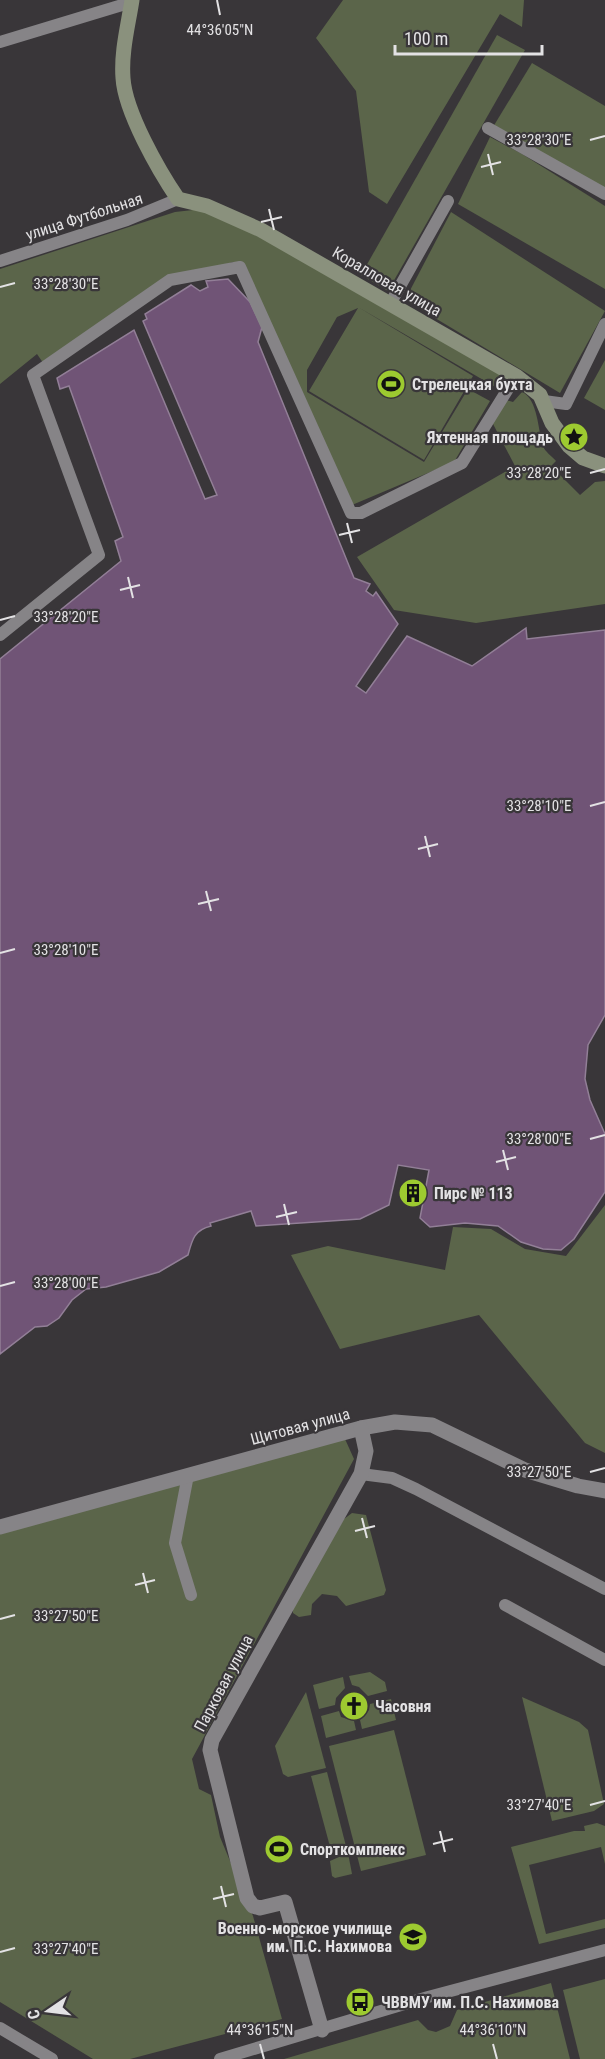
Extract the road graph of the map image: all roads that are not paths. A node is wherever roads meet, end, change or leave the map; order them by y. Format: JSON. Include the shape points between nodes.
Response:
{"nodes":[{"id":1,"x":132,"y":1,"type":"edge"},
{"id":2,"x":0,"y":42,"type":"edge"},
{"id":3,"x":488,"y":128,"type":"dead end"},
{"id":4,"x":605,"y":195,"type":"edge"},
{"id":5,"x":178,"y":199,"type":"junction"},
{"id":6,"x":448,"y":201,"type":"dead end"},
{"id":7,"x":0,"y":261,"type":"edge"},
{"id":8,"x":390,"y":304,"type":"junction"},
{"id":9,"x":605,"y":324,"type":"edge"},
{"id":10,"x":516,"y":376,"type":"junction"},
{"id":11,"x":543,"y":402,"type":"junction"},
{"id":12,"x":597,"y":461,"type":"edge"},
{"id":13,"x":0,"y":635,"type":"edge"},
{"id":14,"x":361,"y":1428,"type":"junction"},
{"id":15,"x":362,"y":1474,"type":"junction"},
{"id":16,"x":188,"y":1475,"type":"junction"},
{"id":17,"x":605,"y":1491,"type":"edge"},
{"id":18,"x":0,"y":1527,"type":"edge"},
{"id":19,"x":605,"y":1589,"type":"edge"},
{"id":20,"x":191,"y":1595,"type":"dead end"},
{"id":21,"x":506,"y":1605,"type":"dead end"},
{"id":22,"x":605,"y":1660,"type":"edge"},
{"id":23,"x":605,"y":1950,"type":"edge"},
{"id":24,"x":0,"y":2028,"type":"edge"},
{"id":25,"x":321,"y":2030,"type":"junction"},
{"id":26,"x":52,"y":2059,"type":"edge"},
{"id":27,"x":220,"y":2059,"type":"edge"}],
"edges":[{"from":1,"to":2,"type":"street"},
{"from":1,"to":5,"type":"main road","via":[[123,64],[125,94]]},
{"from":3,"to":4,"type":"street"},
{"from":5,"to":7,"type":"street","name":"улица Футбольная","via":[[127,220]]},
{"from":5,"to":8,"type":"main road","name":"Коралловая улица","via":[[207,206],[261,230]]},
{"from":6,"to":8,"type":"street"},
{"from":8,"to":10,"type":"main road","name":"Коралловая улица"},
{"from":9,"to":11,"type":"street","via":[[564,404]]},
{"from":10,"to":11,"type":"main road","name":"Коралловая улица","via":[[531,386]]},
{"from":10,"to":13,"type":"street","via":[[462,463],[361,513],[351,513],[240,267],[170,280],[33,375],[99,555]]},
{"from":11,"to":12,"type":"main road","name":"Коралловая улица","via":[[558,433]]},
{"from":14,"to":15,"type":"street","name":"Парковая улица","via":[[366,1451]]},
{"from":14,"to":16,"type":"street","name":"Щитовая улица"},
{"from":14,"to":17,"type":"street","name":"Щитовая улица","via":[[394,1422],[432,1425],[525,1470]]},
{"from":15,"to":19,"type":"street","via":[[392,1478],[416,1489]]},
{"from":15,"to":25,"type":"street","name":"Парковая улица","via":[[243,1681],[210,1750],[247,1898],[260,1908],[285,1902]]},
{"from":16,"to":18,"type":"street","name":"Щитовая улица"},
{"from":16,"to":20,"type":"street","via":[[175,1543]]},
{"from":21,"to":22,"type":"street"},
{"from":23,"to":25,"type":"street"},
{"from":24,"to":26,"type":"street"},
{"from":25,"to":27,"type":"street"}]}
